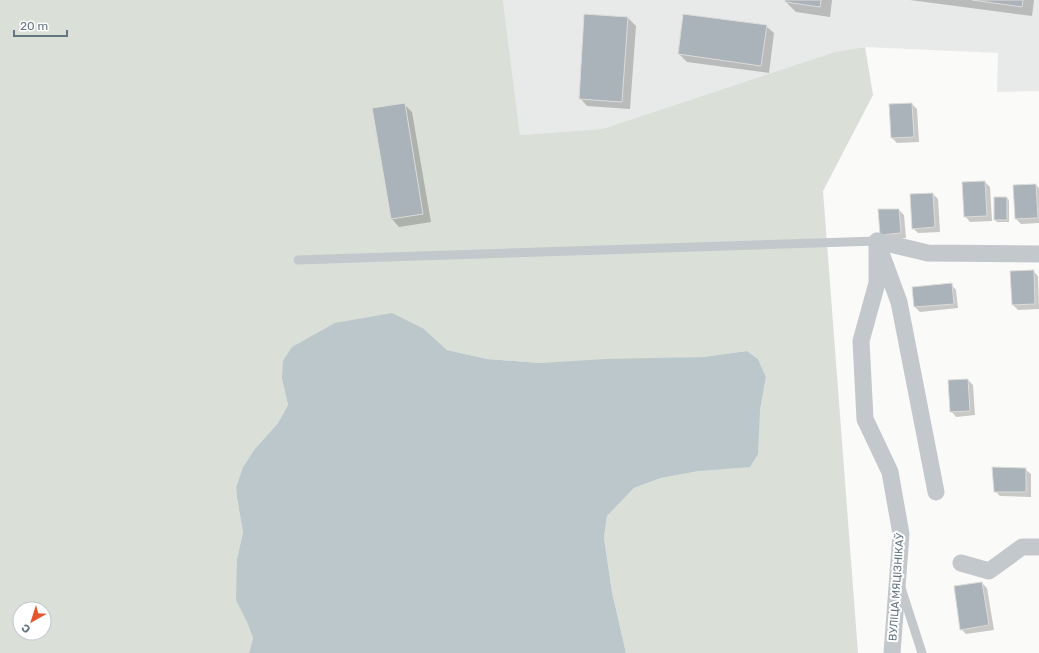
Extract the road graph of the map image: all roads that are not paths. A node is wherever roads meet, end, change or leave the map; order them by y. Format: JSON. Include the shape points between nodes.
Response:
{"nodes":[{"id":1,"x":877,"y":241,"type":"junction"},
{"id":2,"x":1039,"y":254,"type":"edge"},
{"id":3,"x":298,"y":260,"type":"dead end"},
{"id":4,"x":936,"y":492,"type":"dead end"},
{"id":5,"x":1039,"y":547,"type":"edge"},
{"id":6,"x":961,"y":563,"type":"dead end"},
{"id":7,"x":898,"y":576,"type":"junction"},
{"id":8,"x":892,"y":653,"type":"edge"},
{"id":9,"x":922,"y":653,"type":"edge"}],
"edges":[{"from":1,"to":2,"type":"street","via":[[928,253]]},
{"from":1,"to":3,"type":"lane"},
{"from":1,"to":4,"type":"street","via":[[899,302]]},
{"from":1,"to":7,"type":"street","name":"ВУЛІЦА МЯЦІЗНІКАЎ","via":[[877,283],[861,341],[865,419],[890,472],[901,534]]},
{"from":5,"to":6,"type":"street","via":[[1022,547],[989,571]]},
{"from":7,"to":8,"type":"street","name":"ВУЛІЦА МЯЦІЗНІКАЎ"},
{"from":7,"to":9,"type":"lane"}]}
